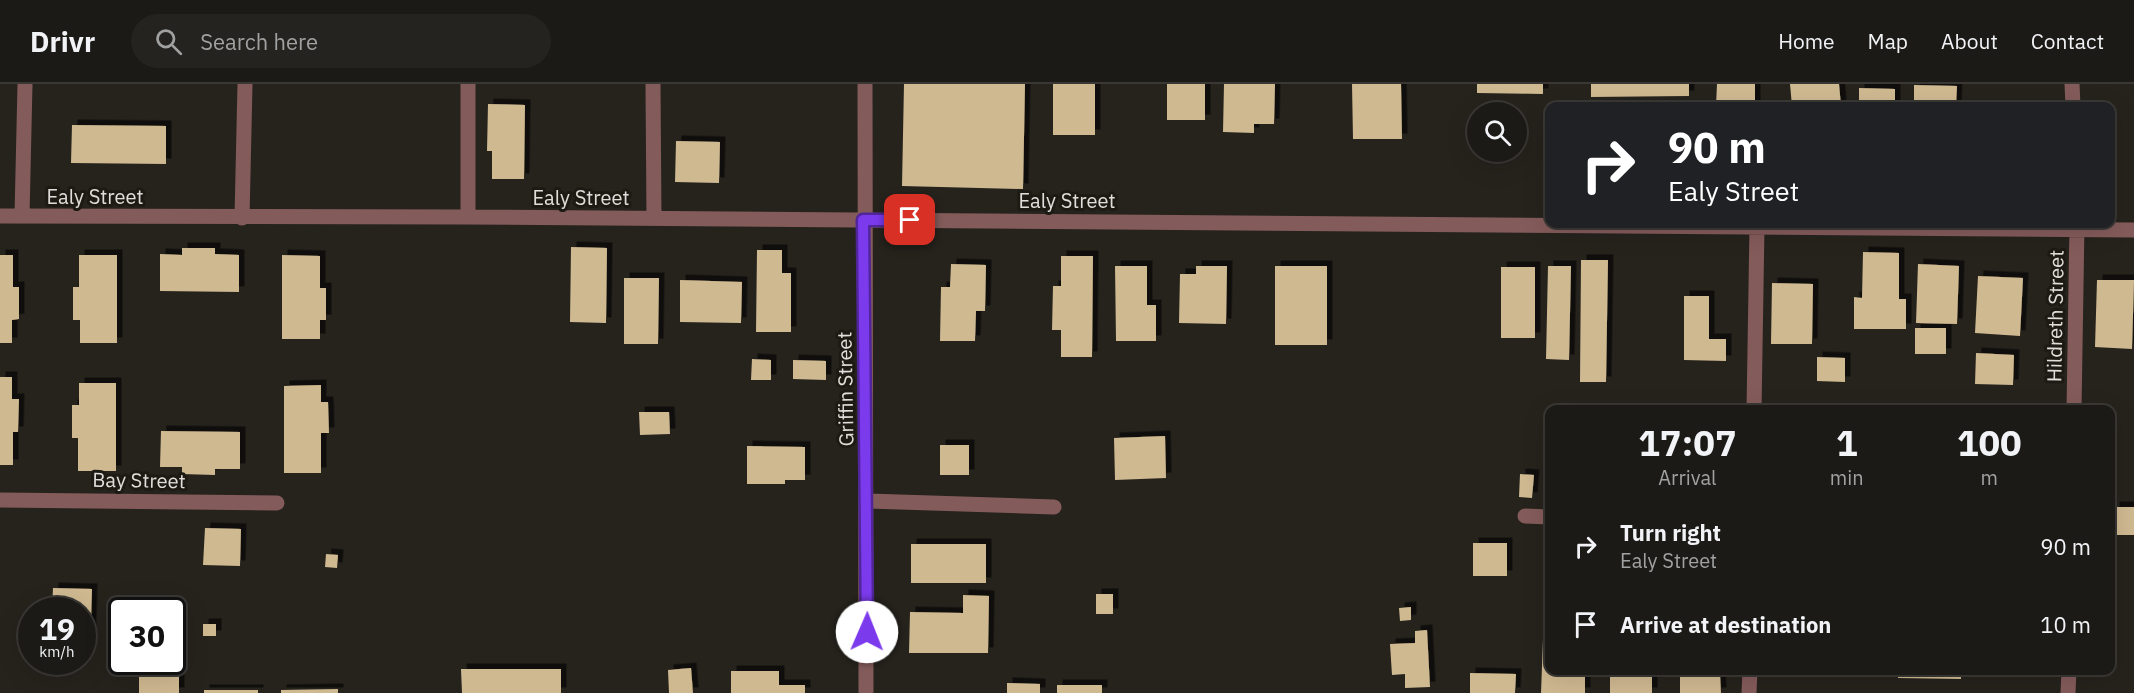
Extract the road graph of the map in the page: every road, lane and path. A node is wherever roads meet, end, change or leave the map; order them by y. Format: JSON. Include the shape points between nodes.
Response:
{"nodes":[{"id":1,"x":24,"y":84,"type":"edge"},
{"id":2,"x":245,"y":84,"type":"edge"},
{"id":3,"x":468,"y":84,"type":"edge"},
{"id":4,"x":653,"y":84,"type":"edge"},
{"id":5,"x":865,"y":84,"type":"edge"},
{"id":6,"x":2072,"y":84,"type":"edge"},
{"id":7,"x":2073,"y":102,"type":"edge"},
{"id":8,"x":0,"y":216,"type":"edge"},
{"id":9,"x":22,"y":216,"type":"junction"},
{"id":10,"x":468,"y":217,"type":"junction"},
{"id":11,"x":242,"y":218,"type":"junction"},
{"id":12,"x":654,"y":218,"type":"junction"},
{"id":13,"x":863,"y":220,"type":"junction"},
{"id":14,"x":1545,"y":225,"type":"edge"},
{"id":15,"x":1757,"y":228,"type":"edge"},
{"id":16,"x":2077,"y":228,"type":"edge"},
{"id":17,"x":2106,"y":228,"type":"edge"},
{"id":18,"x":2134,"y":230,"type":"edge"},
{"id":19,"x":1754,"y":405,"type":"edge"},
{"id":20,"x":2074,"y":405,"type":"edge"},
{"id":21,"x":0,"y":500,"type":"edge"},
{"id":22,"x":868,"y":501,"type":"junction"},
{"id":23,"x":277,"y":503,"type":"dead end"},
{"id":24,"x":1054,"y":507,"type":"dead end"},
{"id":25,"x":1526,"y":516,"type":"dead end"},
{"id":26,"x":1545,"y":517,"type":"edge"},
{"id":27,"x":1750,"y":675,"type":"edge"},
{"id":28,"x":2068,"y":675,"type":"edge"},
{"id":29,"x":866,"y":693,"type":"edge"},
{"id":30,"x":1749,"y":693,"type":"edge"},
{"id":31,"x":2068,"y":693,"type":"edge"}],
"edges":[{"from":1,"to":9,"type":"street"},
{"from":2,"to":11,"type":"street"},
{"from":3,"to":10,"type":"street"},
{"from":4,"to":12,"type":"street"},
{"from":5,"to":13,"type":"street","name":"Griffin Street"},
{"from":6,"to":7,"type":"street"},
{"from":8,"to":9,"type":"street","name":"Ealy Street"},
{"from":9,"to":11,"type":"street","name":"Ealy Street"},
{"from":10,"to":11,"type":"street","name":"Ealy Street"},
{"from":10,"to":12,"type":"street","name":"Ealy Street"},
{"from":12,"to":13,"type":"street","name":"Ealy Street"},
{"from":13,"to":14,"type":"street","name":"Ealy Street"},
{"from":13,"to":22,"type":"street","name":"Griffin Street"},
{"from":15,"to":19,"type":"street"},
{"from":16,"to":20,"type":"street","name":"Hildreth Street"},
{"from":17,"to":18,"type":"street","name":"Ealy Street"},
{"from":21,"to":23,"type":"street","name":"Bay Street"},
{"from":22,"to":24,"type":"street"},
{"from":22,"to":29,"type":"street","name":"Griffin Street"},
{"from":25,"to":26,"type":"street"},
{"from":27,"to":30,"type":"street"},
{"from":28,"to":31,"type":"street"}]}
